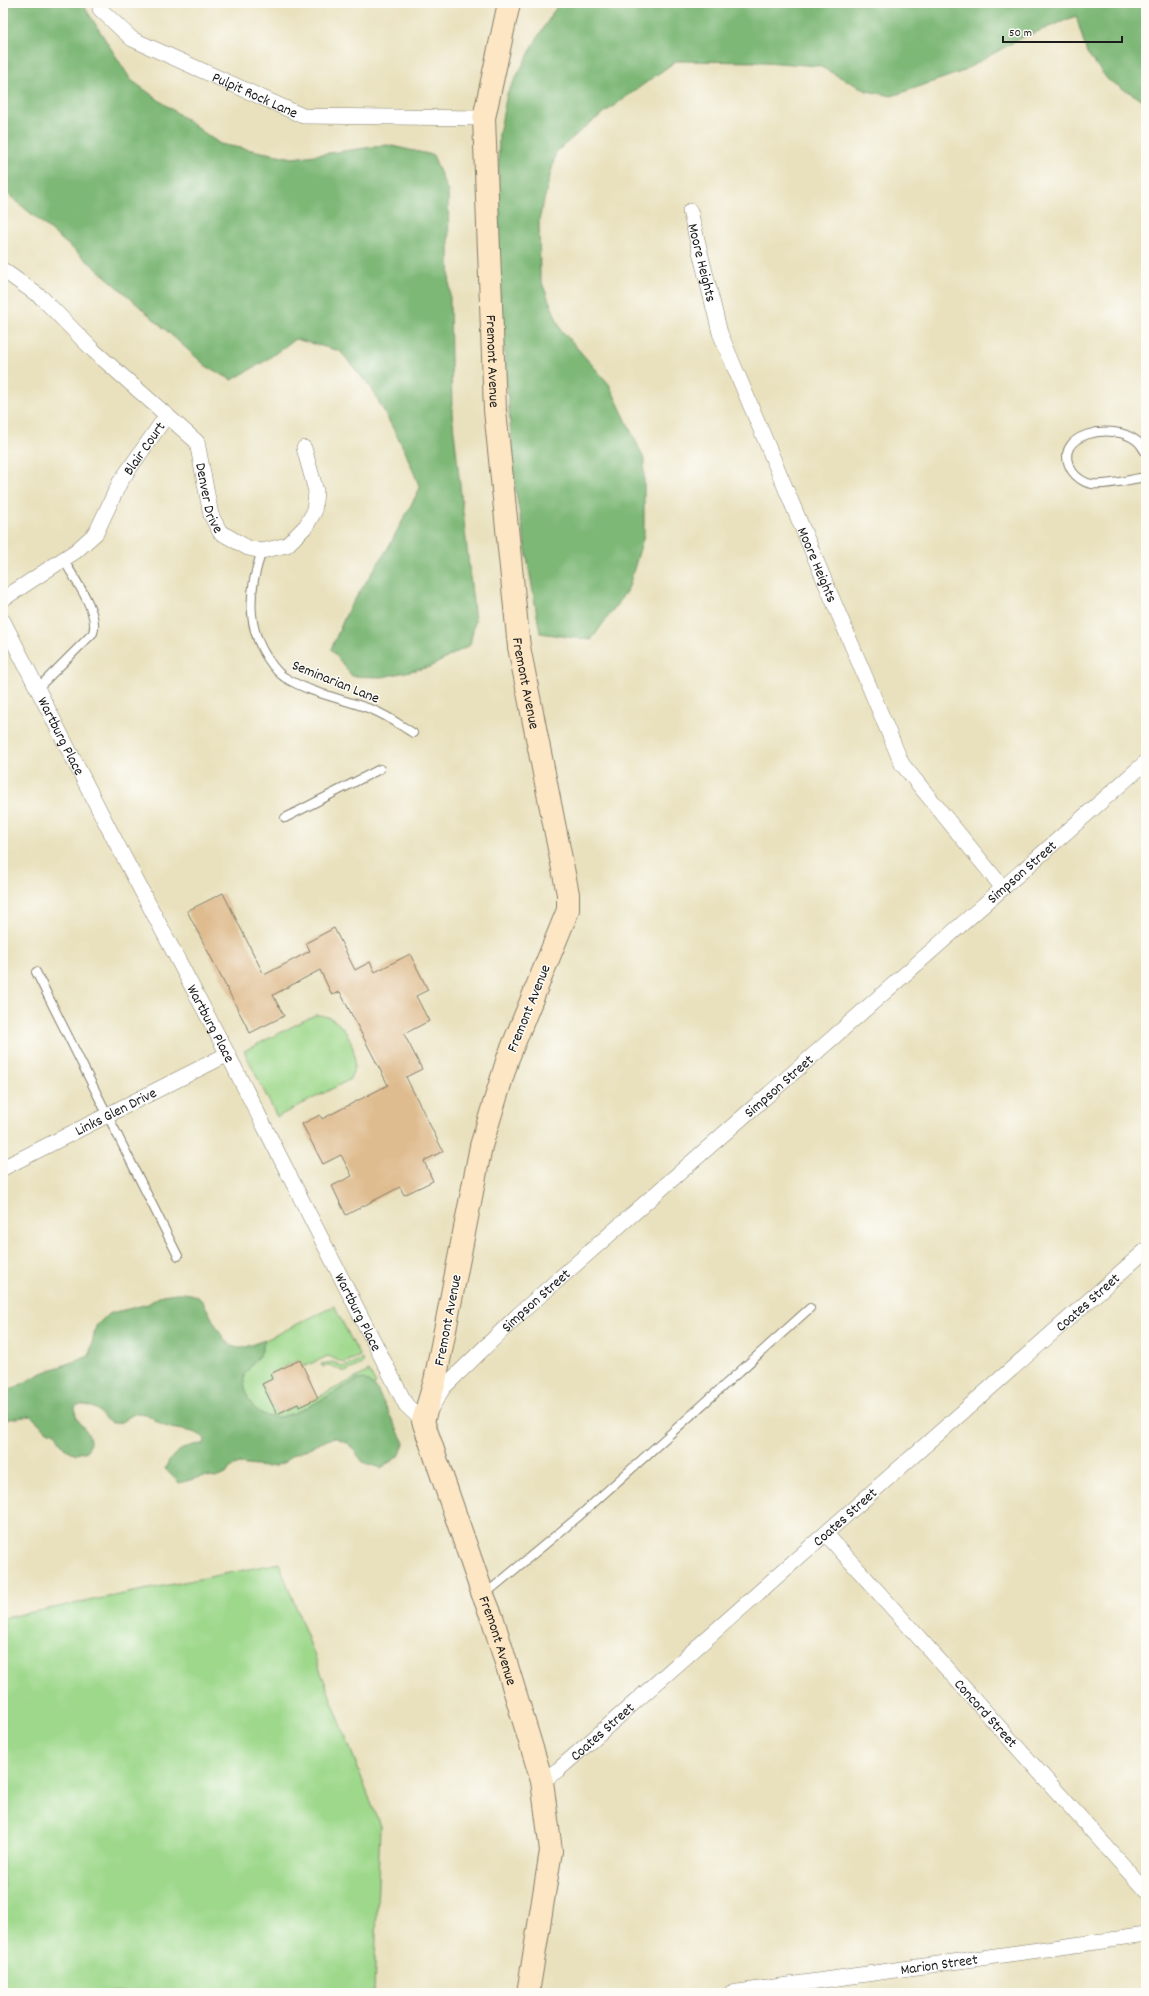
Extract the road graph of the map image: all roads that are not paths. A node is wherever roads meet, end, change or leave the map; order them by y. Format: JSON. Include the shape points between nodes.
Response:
{"nodes":[{"id":1,"x":100,"y":3,"type":"edge"},
{"id":2,"x":509,"y":3,"type":"edge"},
{"id":3,"x":484,"y":118,"type":"junction"},
{"id":4,"x":690,"y":210,"type":"dead end"},
{"id":5,"x":3,"y":270,"type":"edge"},
{"id":6,"x":167,"y":415,"type":"junction"},
{"id":7,"x":304,"y":448,"type":"dead end"},
{"id":8,"x":1146,"y":453,"type":"edge"},
{"id":9,"x":1146,"y":477,"type":"edge"},
{"id":10,"x":262,"y":551,"type":"junction"},
{"id":11,"x":63,"y":559,"type":"junction"},
{"id":12,"x":3,"y":599,"type":"edge"},
{"id":13,"x":3,"y":621,"type":"edge"},
{"id":14,"x":38,"y":688,"type":"junction"},
{"id":15,"x":413,"y":733,"type":"dead end"},
{"id":16,"x":1146,"y":762,"type":"edge"},
{"id":17,"x":380,"y":769,"type":"dead end"},
{"id":18,"x":285,"y":818,"type":"dead end"},
{"id":19,"x":1003,"y":888,"type":"junction"},
{"id":20,"x":36,"y":972,"type":"dead end"},
{"id":21,"x":228,"y":1054,"type":"junction"},
{"id":22,"x":108,"y":1114,"type":"junction"},
{"id":23,"x":3,"y":1168,"type":"edge"},
{"id":24,"x":1146,"y":1250,"type":"edge"},
{"id":25,"x":178,"y":1256,"type":"dead end"},
{"id":26,"x":810,"y":1308,"type":"dead end"},
{"id":27,"x":423,"y":1421,"type":"junction"},
{"id":28,"x":826,"y":1534,"type":"junction"},
{"id":29,"x":483,"y":1595,"type":"junction"},
{"id":30,"x":542,"y":1781,"type":"junction"},
{"id":31,"x":1146,"y":1892,"type":"edge"},
{"id":32,"x":1146,"y":1935,"type":"edge"},
{"id":33,"x":764,"y":1991,"type":"edge"},
{"id":34,"x":528,"y":1993,"type":"edge"},
{"id":35,"x":731,"y":1993,"type":"edge"}],
"edges":[{"from":1,"to":3,"type":"street","name":"Pulpit Rock Lane","via":[[100,8],[132,39],[304,116]]},
{"from":2,"to":3,"type":"main road","name":"Fremont Avenue"},
{"from":3,"to":27,"type":"main road","name":"Fremont Avenue","via":[[495,410],[519,647],[568,894],[568,910],[508,1058],[481,1146],[435,1381]]},
{"from":4,"to":19,"type":"street","name":"Moore Heights","via":[[720,333],[902,764]]},
{"from":5,"to":6,"type":"street","name":"Blair Court","via":[[42,298],[94,351]]},
{"from":6,"to":10,"type":"street","name":"Denver Drive","via":[[197,442],[211,515],[220,532],[248,548]]},
{"from":6,"to":11,"type":"street","name":"Blair Court","via":[[120,482],[96,533]]},
{"from":7,"to":10,"type":"street","via":[[316,491],[314,512],[306,526],[287,545]]},
{"from":8,"to":9,"type":"lane","via":[[1138,441],[1122,433],[1101,431],[1082,435],[1068,450],[1066,462],[1075,476],[1091,484]]},
{"from":10,"to":15,"type":"lane","name":"Seminarian Lane","via":[[251,593],[251,615],[262,651],[272,665],[284,677],[374,711]]},
{"from":11,"to":12,"type":"street","name":"Blair Court"},
{"from":11,"to":14,"type":"lane","via":[[94,616],[95,626],[93,633]]},
{"from":13,"to":14,"type":"street","name":"Wartburg Place"},
{"from":14,"to":21,"type":"street","name":"Wartburg Place"},
{"from":16,"to":19,"type":"street","name":"Simpson Street"},
{"from":17,"to":18,"type":"lane"},
{"from":19,"to":27,"type":"street","name":"Simpson Street","via":[[518,1315],[443,1388]]},
{"from":20,"to":22,"type":"lane"},
{"from":21,"to":22,"type":"street","name":"Links Glen Drive"},
{"from":21,"to":27,"type":"street","name":"Wartburg Place","via":[[406,1405]]},
{"from":22,"to":23,"type":"street","name":"Links Glen Drive"},
{"from":22,"to":25,"type":"lane"},
{"from":24,"to":28,"type":"street","name":"Coates Street"},
{"from":26,"to":29,"type":"lane","via":[[578,1517]]},
{"from":27,"to":29,"type":"main road","name":"Fremont Avenue"},
{"from":28,"to":30,"type":"street","name":"Coates Street","via":[[558,1770]]},
{"from":28,"to":31,"type":"street","name":"Concord Street"},
{"from":29,"to":30,"type":"main road","name":"Fremont Avenue"},
{"from":30,"to":34,"type":"main road","name":"Fremont Avenue","via":[[551,1851]]},
{"from":32,"to":33,"type":"street","name":"Marion Street"},
{"from":33,"to":35,"type":"street","name":"Marion Street"}]}
